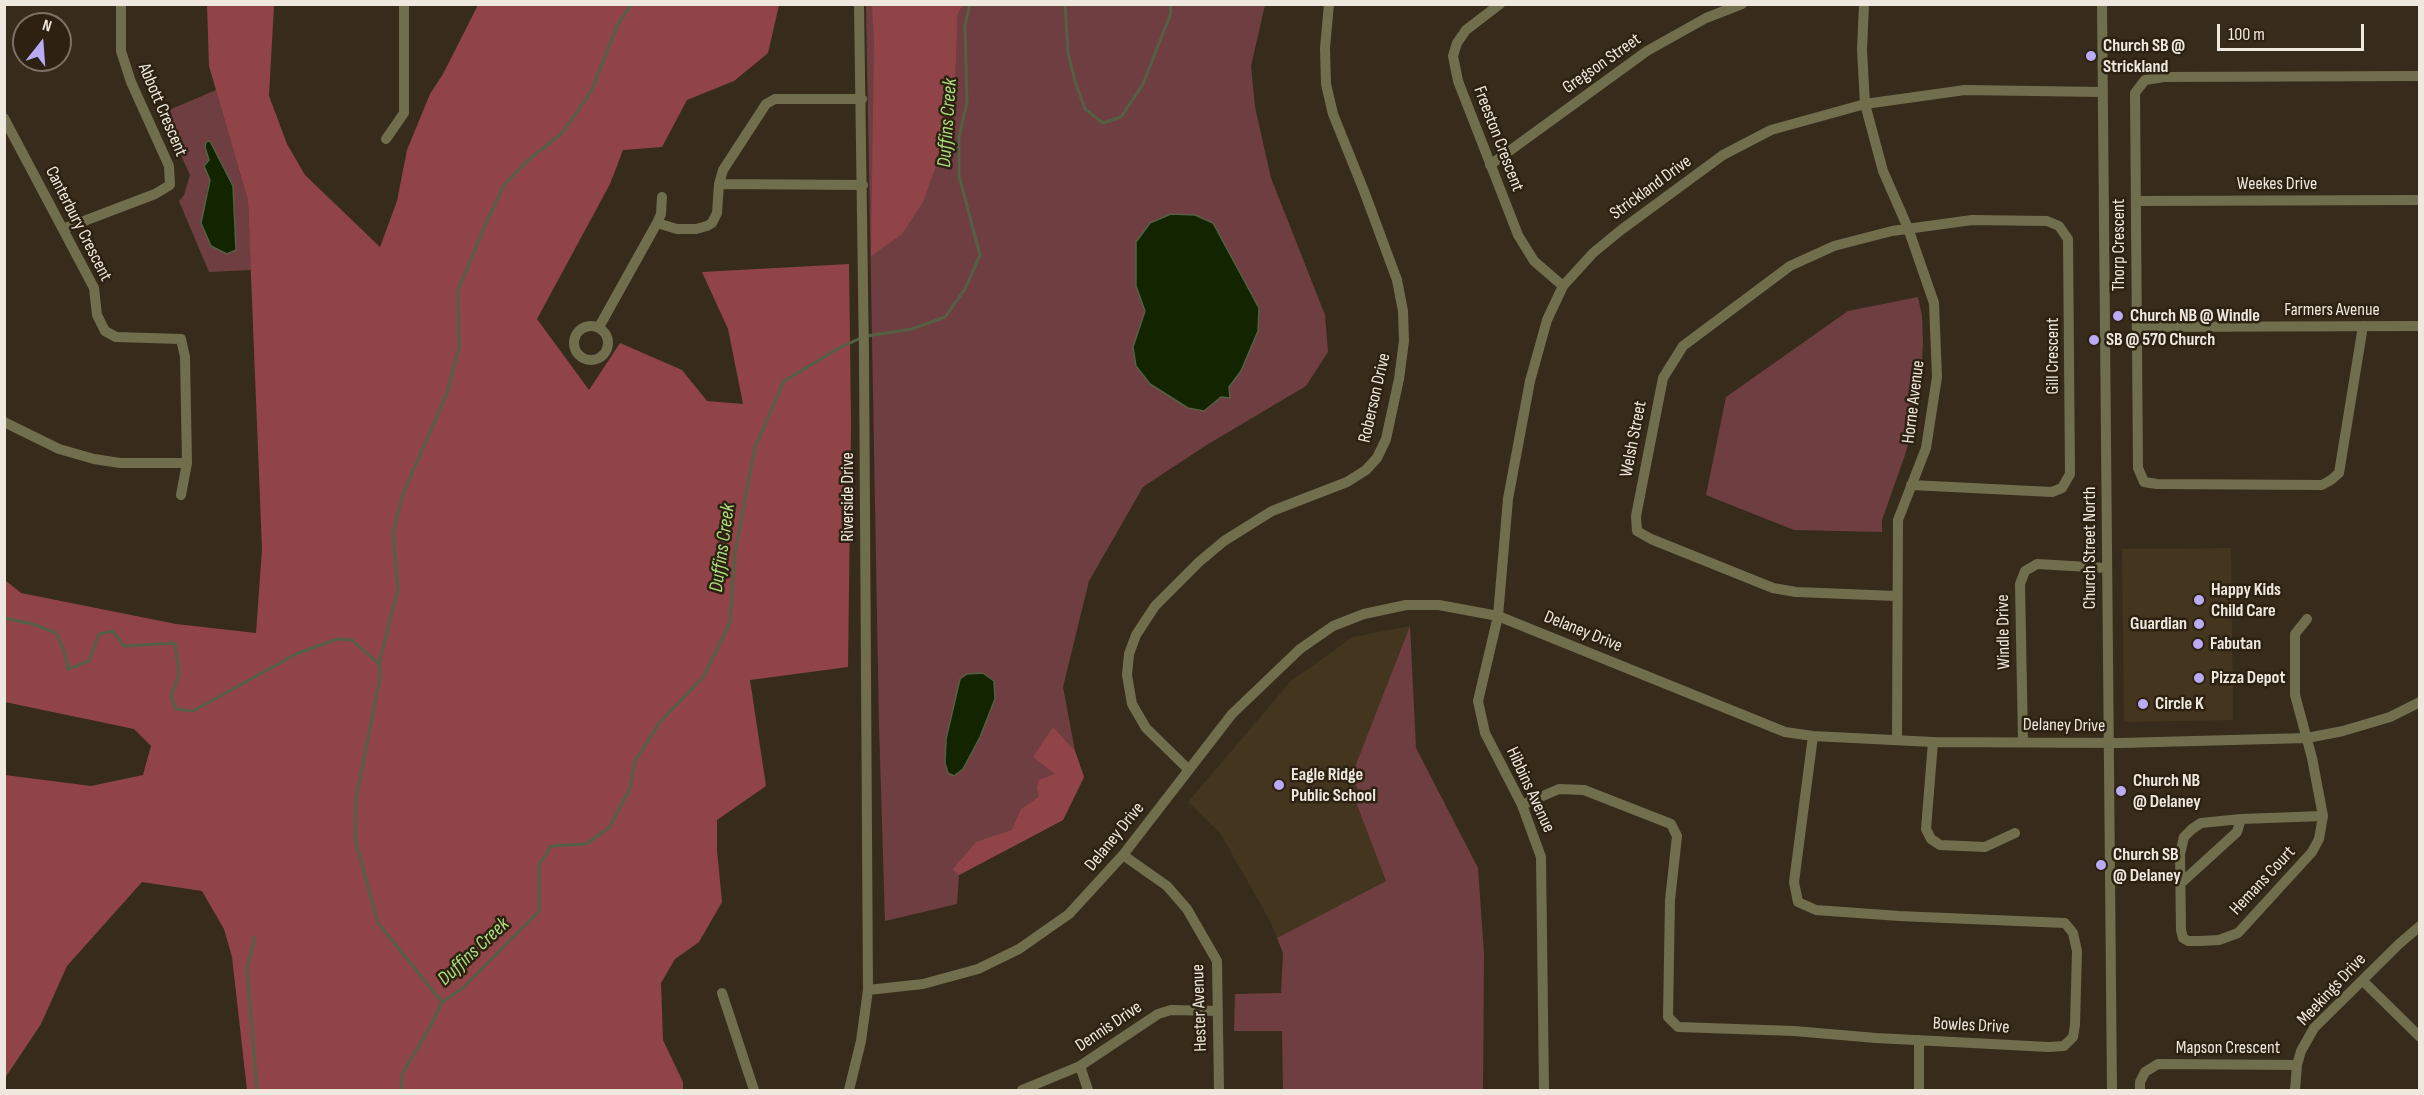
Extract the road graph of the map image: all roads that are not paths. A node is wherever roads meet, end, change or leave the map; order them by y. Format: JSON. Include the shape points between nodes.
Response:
{"nodes":[{"id":1,"x":121,"y":4,"type":"edge"},
{"id":2,"x":404,"y":4,"type":"edge"},
{"id":3,"x":860,"y":4,"type":"edge"},
{"id":4,"x":1329,"y":4,"type":"edge"},
{"id":5,"x":1500,"y":4,"type":"edge"},
{"id":6,"x":1742,"y":4,"type":"edge"},
{"id":7,"x":1864,"y":4,"type":"edge"},
{"id":8,"x":2102,"y":4,"type":"edge"},
{"id":9,"x":2420,"y":76,"type":"edge"},
{"id":10,"x":2102,"y":92,"type":"junction"},
{"id":11,"x":862,"y":99,"type":"junction"},
{"id":12,"x":1865,"y":104,"type":"junction"},
{"id":13,"x":4,"y":118,"type":"edge"},
{"id":14,"x":386,"y":139,"type":"dead end"},
{"id":15,"x":1490,"y":165,"type":"junction"},
{"id":16,"x":719,"y":184,"type":"junction"},
{"id":17,"x":863,"y":185,"type":"junction"},
{"id":18,"x":662,"y":197,"type":"dead end"},
{"id":19,"x":2420,"y":200,"type":"edge"},
{"id":20,"x":2136,"y":201,"type":"junction"},
{"id":21,"x":657,"y":223,"type":"junction"},
{"id":22,"x":1908,"y":228,"type":"junction"},
{"id":23,"x":63,"y":229,"type":"junction"},
{"id":24,"x":1563,"y":286,"type":"junction"},
{"id":25,"x":2363,"y":326,"type":"junction"},
{"id":26,"x":2420,"y":326,"type":"edge"},
{"id":27,"x":599,"y":327,"type":"dead end"},
{"id":28,"x":2137,"y":327,"type":"junction"},
{"id":29,"x":4,"y":422,"type":"edge"},
{"id":30,"x":186,"y":463,"type":"junction"},
{"id":31,"x":1911,"y":485,"type":"junction"},
{"id":32,"x":181,"y":495,"type":"dead end"},
{"id":33,"x":2106,"y":568,"type":"junction"},
{"id":34,"x":1896,"y":596,"type":"junction"},
{"id":35,"x":1498,"y":616,"type":"junction"},
{"id":36,"x":2307,"y":619,"type":"dead end"},
{"id":37,"x":2420,"y":702,"type":"edge"},
{"id":38,"x":1813,"y":736,"type":"junction"},
{"id":39,"x":2307,"y":738,"type":"junction"},
{"id":40,"x":1897,"y":740,"type":"junction"},
{"id":41,"x":2023,"y":741,"type":"junction"},
{"id":42,"x":1933,"y":742,"type":"junction"},
{"id":43,"x":2108,"y":743,"type":"junction"},
{"id":44,"x":1188,"y":769,"type":"junction"},
{"id":45,"x":1522,"y":805,"type":"junction"},
{"id":46,"x":2324,"y":816,"type":"junction"},
{"id":47,"x":2241,"y":819,"type":"junction"},
{"id":48,"x":2015,"y":833,"type":"dead end"},
{"id":49,"x":1124,"y":855,"type":"junction"},
{"id":50,"x":2180,"y":884,"type":"junction"},
{"id":51,"x":2420,"y":927,"type":"edge"},
{"id":52,"x":2363,"y":981,"type":"junction"},
{"id":53,"x":868,"y":990,"type":"junction"},
{"id":54,"x":722,"y":993,"type":"dead end"},
{"id":55,"x":1218,"y":1011,"type":"junction"},
{"id":56,"x":2420,"y":1037,"type":"edge"},
{"id":57,"x":1919,"y":1040,"type":"junction"},
{"id":58,"x":2297,"y":1065,"type":"junction"},
{"id":59,"x":1080,"y":1066,"type":"junction"},
{"id":60,"x":754,"y":1090,"type":"edge"},
{"id":61,"x":849,"y":1090,"type":"edge"},
{"id":62,"x":1022,"y":1090,"type":"edge"},
{"id":63,"x":1088,"y":1090,"type":"edge"},
{"id":64,"x":1219,"y":1090,"type":"edge"},
{"id":65,"x":1544,"y":1090,"type":"edge"},
{"id":66,"x":1919,"y":1090,"type":"edge"},
{"id":67,"x":2112,"y":1090,"type":"edge"},
{"id":68,"x":2140,"y":1090,"type":"edge"},
{"id":69,"x":2295,"y":1090,"type":"edge"}],
"edges":[{"from":1,"to":23,"type":"street","name":"Abbott Crescent","via":[[121,51],[169,166],[170,185]]},
{"from":2,"to":14,"type":"street","via":[[404,113]]},
{"from":3,"to":11,"type":"street","name":"Riverside Drive"},
{"from":4,"to":44,"type":"street","name":"Roberson Drive","via":[[1326,84],[1333,114],[1396,280],[1404,341],[1399,380],[1386,439],[1366,470],[1347,482],[1272,511],[1224,541],[1155,606],[1136,635],[1127,675],[1132,704],[1146,728]]},
{"from":5,"to":15,"type":"street","name":"Freeston Crescent","via":[[1466,30],[1453,56],[1458,81]]},
{"from":6,"to":15,"type":"street","name":"Gregson Street","via":[[1706,18],[1647,51]]},
{"from":7,"to":12,"type":"street","name":"Horne Avenue"},
{"from":8,"to":10,"type":"street","name":"Church Street North"},
{"from":9,"to":20,"type":"street","name":"Thorp Crescent","via":[[2145,80],[2135,93]]},
{"from":10,"to":12,"type":"street","name":"Strickland Drive","via":[[1965,90]]},
{"from":10,"to":33,"type":"street","name":"Church Street North"},
{"from":11,"to":16,"type":"street","via":[[775,99],[766,104],[723,170]]},
{"from":11,"to":17,"type":"street","name":"Riverside Drive"},
{"from":12,"to":22,"type":"street","name":"Horne Avenue","via":[[1883,171]]},
{"from":12,"to":24,"type":"street","name":"Strickland Drive","via":[[1771,130],[1723,155],[1593,253]]},
{"from":13,"to":23,"type":"street","name":"Canterbury Crescent"},
{"from":15,"to":24,"type":"street","name":"Freeston Crescent","via":[[1518,235],[1534,261]]},
{"from":16,"to":17,"type":"street"},
{"from":16,"to":21,"type":"street","via":[[717,213],[707,226],[677,229]]},
{"from":17,"to":53,"type":"street","name":"Riverside Drive"},
{"from":18,"to":21,"type":"street"},
{"from":19,"to":20,"type":"street","name":"Weekes Drive"},
{"from":20,"to":28,"type":"street","name":"Thorp Crescent"},
{"from":21,"to":27,"type":"street"},
{"from":22,"to":31,"type":"street","name":"Horne Avenue","via":[[1934,303],[1937,377],[1926,447]]},
{"from":22,"to":31,"type":"street","name":"Gill Crescent","via":[[1972,220],[2047,221],[2059,226],[2068,239],[2069,254],[2070,474],[2062,488],[2052,492]]},
{"from":22,"to":34,"type":"street","name":"Welsh Street","via":[[1834,246],[1790,266],[1683,346],[1663,378],[1636,516],[1637,531],[1651,539],[1773,588]]},
{"from":23,"to":30,"type":"street","name":"Canterbury Crescent","via":[[94,288],[97,315],[105,331],[116,337],[181,339],[185,357]]},
{"from":24,"to":35,"type":"street","name":"Strickland Drive","via":[[1547,320],[1530,381],[1508,499]]},
{"from":25,"to":26,"type":"street","name":"Farmers Avenue"},
{"from":25,"to":28,"type":"street","name":"Farmers Avenue"},
{"from":25,"to":28,"type":"street","name":"Thorp Crescent","via":[[2339,473],[2322,485],[2144,482],[2138,468]]},
{"from":29,"to":30,"type":"street","via":[[59,449],[94,459]]},
{"from":30,"to":32,"type":"street","name":"Canterbury Crescent"},
{"from":31,"to":34,"type":"street","name":"Horne Avenue","via":[[1898,520]]},
{"from":33,"to":41,"type":"street","name":"Windle Drive","via":[[2037,564],[2025,572],[2020,584]]},
{"from":33,"to":43,"type":"street","name":"Church Street North"},
{"from":34,"to":40,"type":"street","name":"Horne Avenue"},
{"from":35,"to":38,"type":"street","name":"Delaney Drive","via":[[1785,732]]},
{"from":35,"to":44,"type":"street","name":"Delaney Drive","via":[[1439,605],[1406,605],[1333,626],[1300,649],[1232,714]]},
{"from":35,"to":45,"type":"street","name":"Hibbins Avenue","via":[[1478,701],[1496,756]]},
{"from":36,"to":39,"type":"street","name":"Hemans Court","via":[[2295,634],[2294,651],[2295,695]]},
{"from":37,"to":39,"type":"street","name":"Delaney Drive","via":[[2381,720]]},
{"from":38,"to":40,"type":"street","name":"Delaney Drive"},
{"from":38,"to":57,"type":"street","name":"Bowles Drive","via":[[1794,882],[1798,902],[1816,910],[2065,923],[2073,933],[2077,951],[2075,1025],[2073,1037],[2064,1046]]},
{"from":39,"to":43,"type":"street","name":"Delaney Drive"},
{"from":39,"to":46,"type":"street","name":"Hemans Court"},
{"from":40,"to":42,"type":"street","name":"Delaney Drive"},
{"from":41,"to":42,"type":"street","name":"Delaney Drive"},
{"from":41,"to":43,"type":"street","name":"Delaney Drive"},
{"from":42,"to":48,"type":"street","via":[[1926,830],[1931,839],[1940,845],[1985,847]]},
{"from":43,"to":67,"type":"street","name":"Church Street North"},
{"from":44,"to":49,"type":"street","name":"Delaney Drive"},
{"from":45,"to":57,"type":"street","name":"Bowles Drive","via":[[1559,789],[1584,790],[1671,824],[1677,836],[1670,900],[1668,1017],[1678,1027]]},
{"from":45,"to":65,"type":"street","name":"Hibbins Avenue","via":[[1541,858]]},
{"from":46,"to":47,"type":"street","name":"Hemans Court"},
{"from":46,"to":50,"type":"street","name":"Hemans Court","via":[[2312,852],[2238,933],[2219,940],[2183,938]]},
{"from":47,"to":50,"type":"street","via":[[2237,832]]},
{"from":47,"to":50,"type":"street","name":"Hemans Court","via":[[2201,823],[2184,837]]},
{"from":49,"to":53,"type":"street","name":"Delaney Drive","via":[[1069,914],[1019,950],[944,979]]},
{"from":49,"to":55,"type":"street","name":"Hester Avenue","via":[[1167,886],[1210,946],[1217,961]]},
{"from":51,"to":52,"type":"street","name":"Meekings Drive"},
{"from":52,"to":56,"type":"street"},
{"from":52,"to":58,"type":"street","name":"Meekings Drive","via":[[2314,1028]]},
{"from":53,"to":61,"type":"street","name":"Riverside Drive"},
{"from":54,"to":60,"type":"street"},
{"from":55,"to":59,"type":"street","name":"Dennis Drive","via":[[1171,1010],[1158,1014]]},
{"from":55,"to":64,"type":"street","name":"Hester Avenue"},
{"from":57,"to":66,"type":"street"},
{"from":58,"to":68,"type":"street","name":"Mapson Crescent","via":[[2158,1064],[2145,1072]]},
{"from":58,"to":69,"type":"street","name":"Meekings Drive"},
{"from":59,"to":62,"type":"street","name":"Dennis Drive"},
{"from":59,"to":63,"type":"street"}]}
